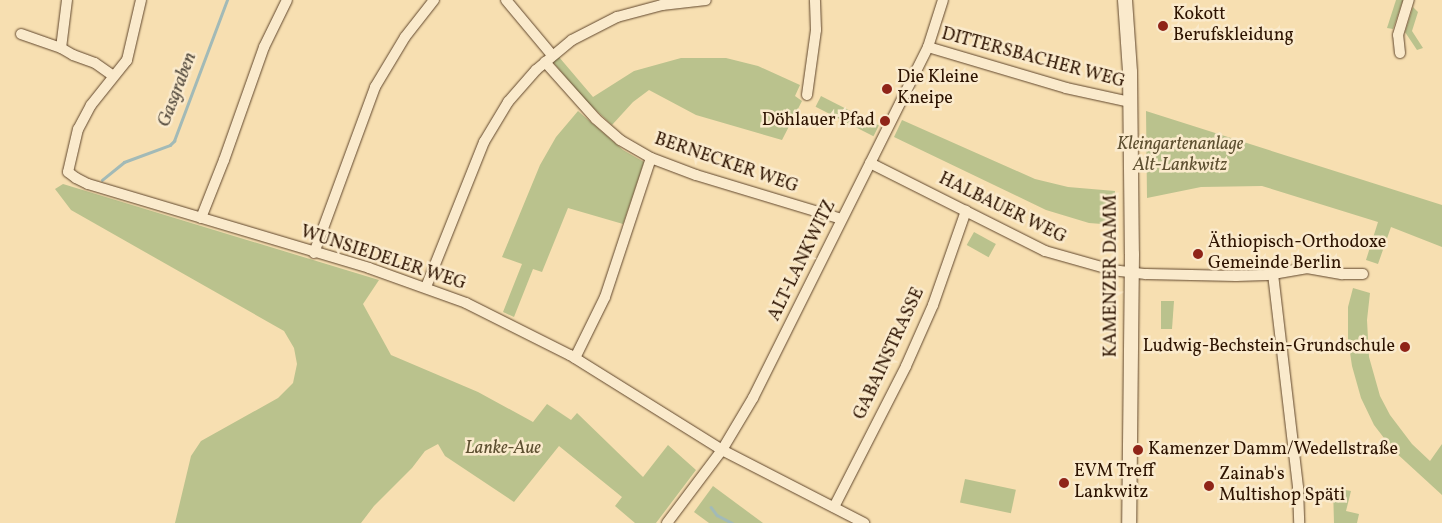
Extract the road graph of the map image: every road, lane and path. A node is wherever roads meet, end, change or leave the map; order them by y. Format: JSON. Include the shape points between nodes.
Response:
{"nodes":[{"id":1,"x":67,"y":0,"type":"edge"},
{"id":2,"x":141,"y":0,"type":"edge"},
{"id":3,"x":288,"y":0,"type":"edge"},
{"id":4,"x":434,"y":0,"type":"edge"},
{"id":5,"x":506,"y":0,"type":"edge"},
{"id":6,"x":706,"y":0,"type":"edge"},
{"id":7,"x":815,"y":0,"type":"edge"},
{"id":8,"x":943,"y":0,"type":"edge"},
{"id":9,"x":1125,"y":0,"type":"edge"},
{"id":10,"x":1409,"y":0,"type":"edge"},
{"id":11,"x":21,"y":34,"type":"dead end"},
{"id":12,"x":928,"y":47,"type":"junction"},
{"id":13,"x":61,"y":48,"type":"junction"},
{"id":14,"x":1400,"y":53,"type":"dead end"},
{"id":15,"x":549,"y":58,"type":"junction"},
{"id":16,"x":112,"y":75,"type":"junction"},
{"id":17,"x":807,"y":95,"type":"dead end"},
{"id":18,"x":1130,"y":102,"type":"junction"},
{"id":19,"x":651,"y":158,"type":"junction"},
{"id":20,"x":870,"y":163,"type":"junction"},
{"id":21,"x":966,"y":211,"type":"junction"},
{"id":22,"x":200,"y":218,"type":"junction"},
{"id":23,"x":842,"y":219,"type":"junction"},
{"id":24,"x":314,"y":253,"type":"junction"},
{"id":25,"x":1132,"y":272,"type":"junction"},
{"id":26,"x":1273,"y":274,"type":"junction"},
{"id":27,"x":1363,"y":274,"type":"dead end"},
{"id":28,"x":426,"y":287,"type":"junction"},
{"id":29,"x":575,"y":358,"type":"junction"},
{"id":30,"x":722,"y":450,"type":"junction"},
{"id":31,"x":834,"y":507,"type":"junction"},
{"id":32,"x":667,"y":523,"type":"edge"},
{"id":33,"x":864,"y":523,"type":"edge"},
{"id":34,"x":1129,"y":523,"type":"edge"},
{"id":35,"x":1299,"y":523,"type":"edge"}],
"edges":[{"from":1,"to":13,"type":"street"},
{"from":2,"to":16,"type":"street","via":[[126,60]]},
{"from":3,"to":22,"type":"street","via":[[264,47]]},
{"from":4,"to":24,"type":"street","via":[[398,47],[375,87]]},
{"from":5,"to":15,"type":"street","name":"BERNECKER WEG"},
{"from":6,"to":15,"type":"street","via":[[662,5],[617,18],[583,34]]},
{"from":7,"to":17,"type":"street","via":[[816,36]]},
{"from":8,"to":12,"type":"street","name":"ALT-LANKWITZ"},
{"from":9,"to":18,"type":"main road","name":"KAMENZER DAMM"},
{"from":10,"to":14,"type":"street","via":[[1398,36]]},
{"from":11,"to":13,"type":"street"},
{"from":12,"to":18,"type":"street","name":"DITTERSBACHER WEG","via":[[1066,88]]},
{"from":12,"to":20,"type":"street","name":"ALT-LANKWITZ"},
{"from":13,"to":16,"type":"street","via":[[95,63]]},
{"from":15,"to":19,"type":"street","name":"BERNECKER WEG","via":[[596,119],[620,140]]},
{"from":15,"to":28,"type":"street","via":[[518,89],[487,136]]},
{"from":16,"to":22,"type":"street","name":"WUNSIEDELER WEG","via":[[78,129],[68,172],[88,184]]},
{"from":18,"to":25,"type":"main road","name":"KAMENZER DAMM"},
{"from":19,"to":23,"type":"street","name":"BERNECKER WEG"},
{"from":19,"to":29,"type":"street","via":[[606,294]]},
{"from":20,"to":21,"type":"street","name":"HALBAUER WEG"},
{"from":20,"to":23,"type":"street","name":"ALT-LANKWITZ"},
{"from":21,"to":25,"type":"street","name":"HALBAUER WEG","via":[[1053,254]]},
{"from":21,"to":31,"type":"street","name":"GABAINSTRASSE","via":[[909,358]]},
{"from":22,"to":24,"type":"street","name":"WUNSIEDELER WEG"},
{"from":23,"to":30,"type":"street","name":"ALT-LANKWITZ","via":[[752,398]]},
{"from":24,"to":28,"type":"street","name":"WUNSIEDELER WEG"},
{"from":25,"to":26,"type":"street","name":"HALBAUER WEG","via":[[1236,276]]},
{"from":25,"to":34,"type":"main road","name":"KAMENZER DAMM"},
{"from":26,"to":27,"type":"street","name":"HALBAUER WEG","via":[[1307,268]]},
{"from":26,"to":35,"type":"street","via":[[1298,488]]},
{"from":28,"to":29,"type":"street","name":"WUNSIEDELER WEG","via":[[505,321]]},
{"from":29,"to":30,"type":"street","name":"WUNSIEDELER WEG"},
{"from":30,"to":31,"type":"street","name":"WUNSIEDELER WEG"},
{"from":30,"to":32,"type":"street","name":"ALT-LANKWITZ"},
{"from":31,"to":33,"type":"street","name":"WUNSIEDELER WEG"}]}
